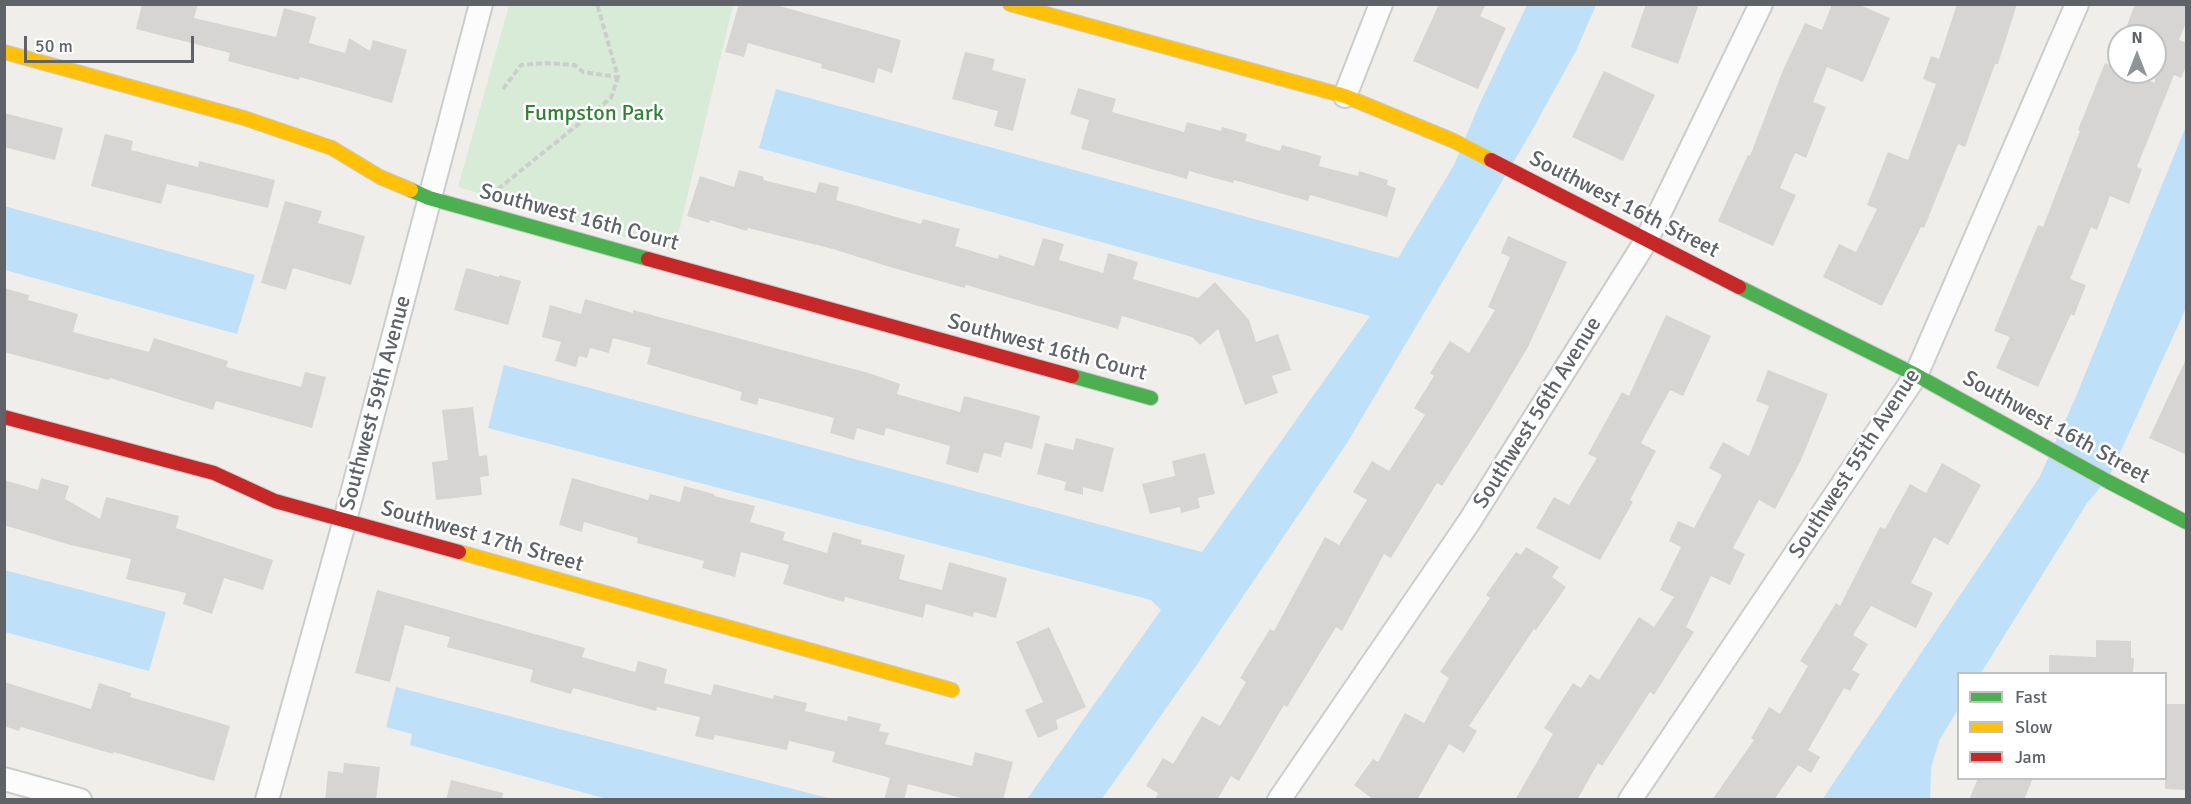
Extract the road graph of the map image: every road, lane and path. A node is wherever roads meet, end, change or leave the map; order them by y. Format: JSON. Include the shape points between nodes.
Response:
{"nodes":[{"id":1,"x":481,"y":4,"type":"edge"},
{"id":2,"x":597,"y":4,"type":"edge"},
{"id":3,"x":1010,"y":4,"type":"edge"},
{"id":4,"x":1381,"y":4,"type":"edge"},
{"id":5,"x":1761,"y":4,"type":"edge"},
{"id":6,"x":2076,"y":4,"type":"edge"},
{"id":7,"x":4,"y":52,"type":"edge"},
{"id":8,"x":618,"y":77,"type":"junction"},
{"id":9,"x":503,"y":89,"type":"dead end"},
{"id":10,"x":1345,"y":96,"type":"junction"},
{"id":11,"x":495,"y":191,"type":"dead end"},
{"id":12,"x":429,"y":198,"type":"junction"},
{"id":13,"x":1646,"y":241,"type":"junction"},
{"id":14,"x":1916,"y":375,"type":"junction"},
{"id":15,"x":1151,"y":398,"type":"dead end"},
{"id":16,"x":4,"y":417,"type":"edge"},
{"id":17,"x":345,"y":520,"type":"junction"},
{"id":18,"x":2187,"y":522,"type":"edge"},
{"id":19,"x":952,"y":690,"type":"dead end"},
{"id":20,"x":4,"y":779,"type":"edge"},
{"id":21,"x":80,"y":800,"type":"edge"},
{"id":22,"x":267,"y":800,"type":"edge"},
{"id":23,"x":1279,"y":800,"type":"edge"},
{"id":24,"x":1630,"y":800,"type":"edge"}],
"edges":[{"from":1,"to":12,"type":"street","name":"Southwest 59th Avenue"},
{"from":2,"to":8,"type":"path"},
{"from":3,"to":10,"type":"street","name":"Southwest 16th Street"},
{"from":4,"to":10,"type":"street"},
{"from":5,"to":13,"type":"street","name":"Southwest 56th Avenue"},
{"from":6,"to":14,"type":"street","name":"Southwest 55th Avenue"},
{"from":7,"to":12,"type":"street","name":"Southwest 16th Court","via":[[244,118],[332,148],[380,177]]},
{"from":8,"to":9,"type":"path","via":[[583,72],[575,65],[521,65]]},
{"from":8,"to":11,"type":"path","via":[[611,98]]},
{"from":10,"to":13,"type":"street","name":"Southwest 16th Street","via":[[1454,141]]},
{"from":12,"to":15,"type":"street","name":"Southwest 16th Court"},
{"from":12,"to":17,"type":"street","name":"Southwest 59th Avenue"},
{"from":13,"to":14,"type":"street","name":"Southwest 16th Street"},
{"from":13,"to":23,"type":"street","name":"Southwest 56th Avenue","via":[[1469,522]]},
{"from":14,"to":18,"type":"street","name":"Southwest 16th Street"},
{"from":14,"to":24,"type":"street","name":"Southwest 55th Avenue"},
{"from":16,"to":17,"type":"street","name":"Southwest 17th Street","via":[[214,472],[275,501]]},
{"from":17,"to":19,"type":"street","name":"Southwest 17th Street"},
{"from":17,"to":22,"type":"street","name":"Southwest 59th Avenue"},
{"from":20,"to":21,"type":"street"}]}
